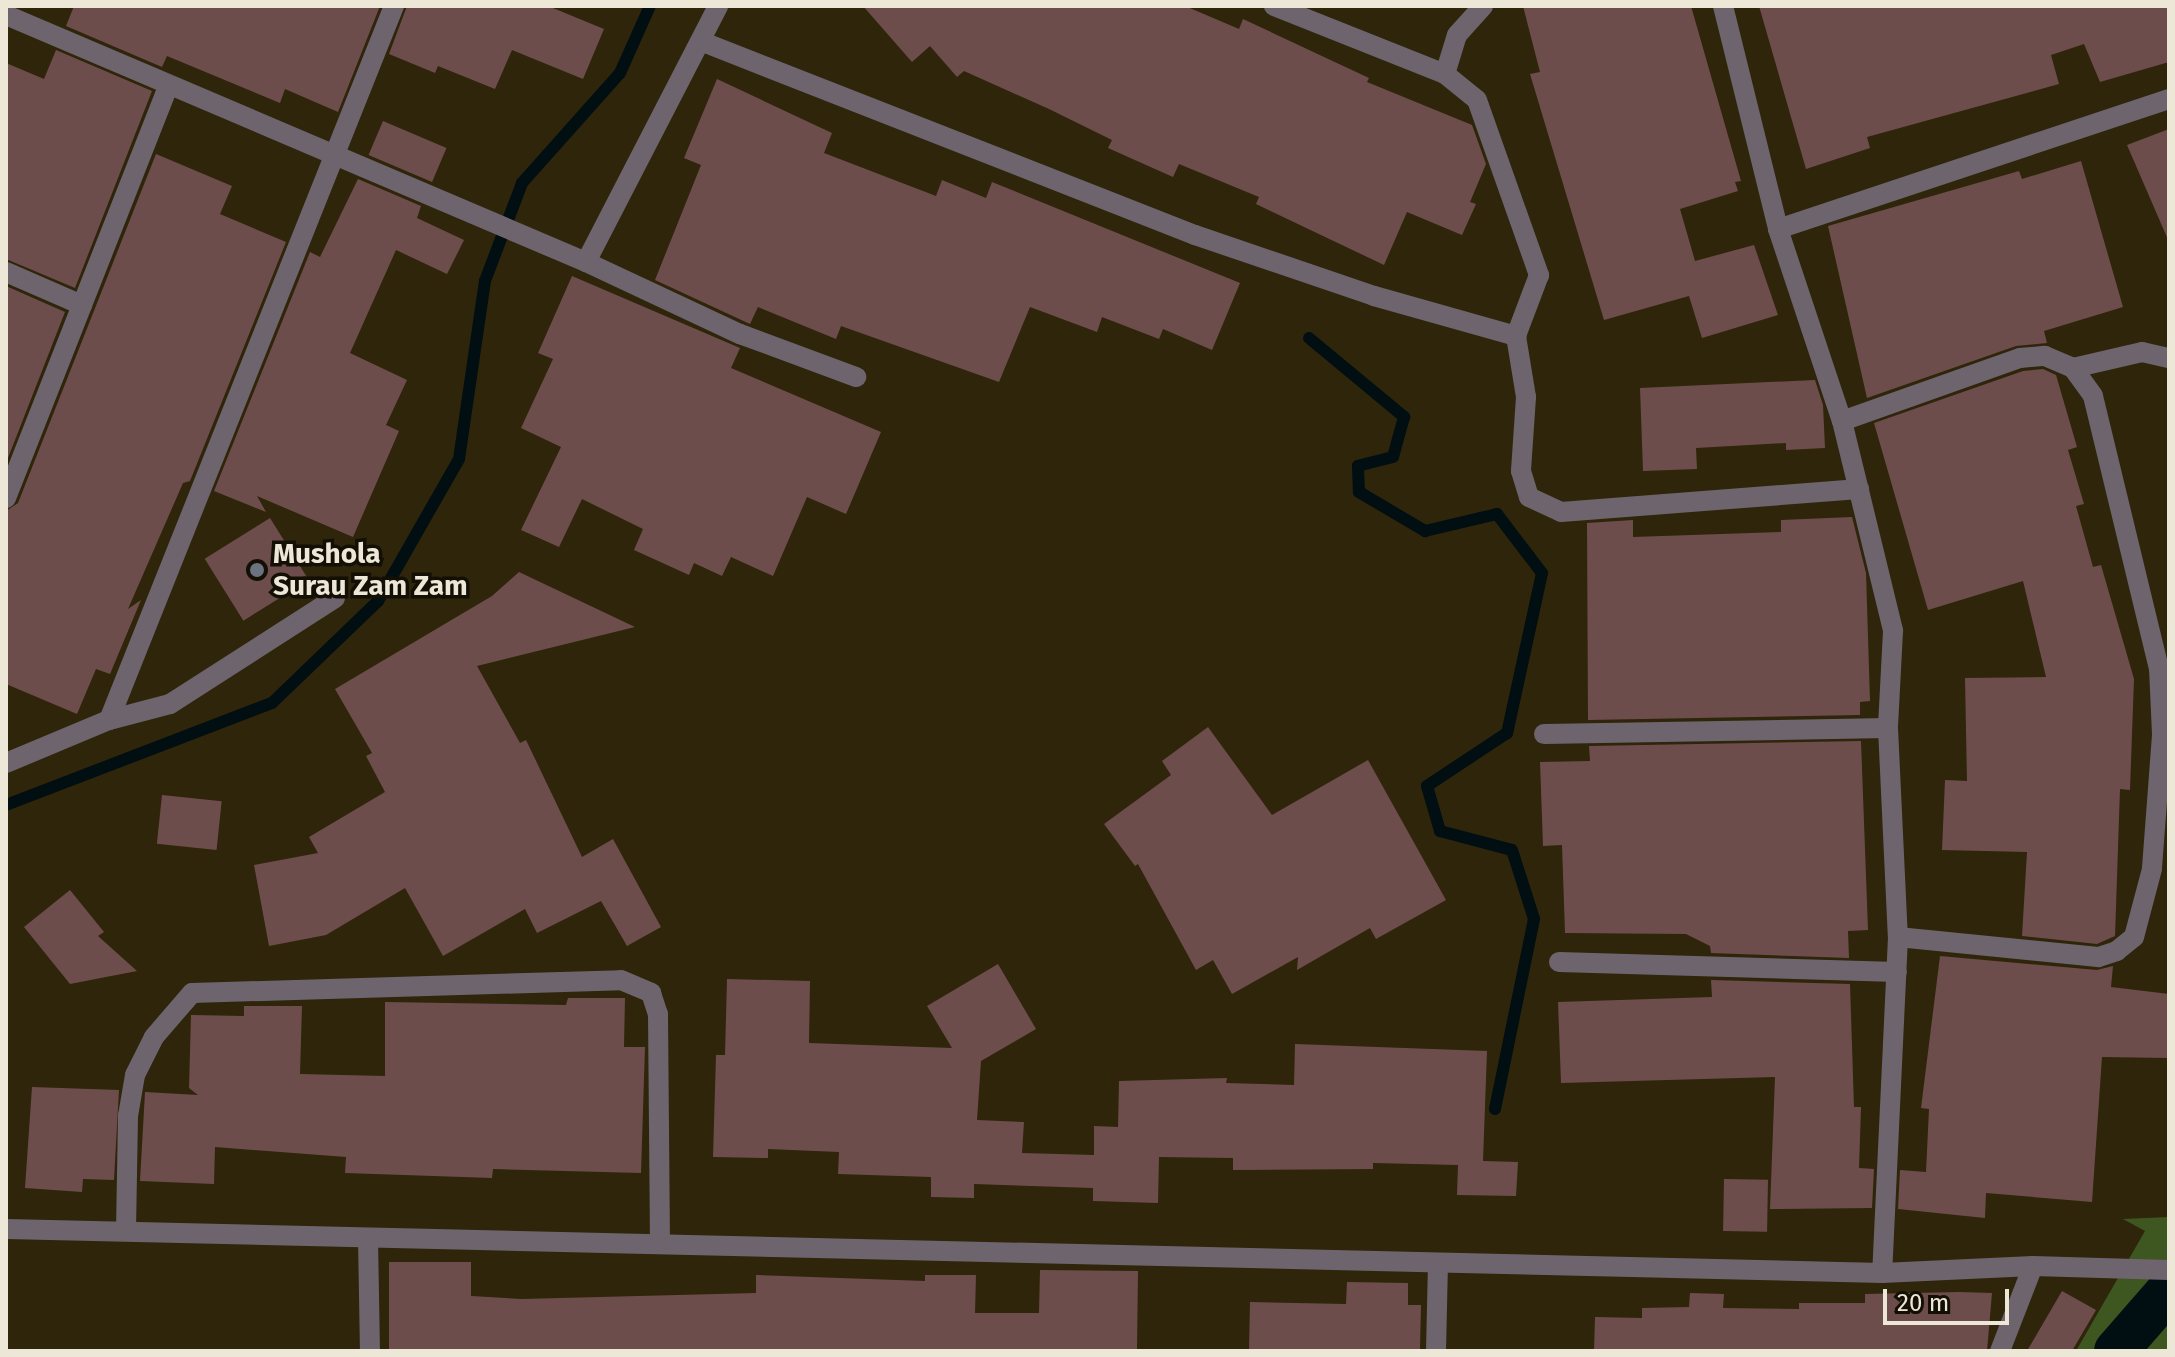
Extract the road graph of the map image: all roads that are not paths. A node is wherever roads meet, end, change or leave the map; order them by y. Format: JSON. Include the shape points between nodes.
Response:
{"nodes":[{"id":1,"x":394,"y":6,"type":"edge"},
{"id":2,"x":718,"y":6,"type":"edge"},
{"id":3,"x":1274,"y":6,"type":"edge"},
{"id":4,"x":1483,"y":6,"type":"edge"},
{"id":5,"x":1723,"y":6,"type":"edge"},
{"id":6,"x":6,"y":15,"type":"edge"},
{"id":7,"x":703,"y":42,"type":"junction"},
{"id":8,"x":1445,"y":74,"type":"junction"},
{"id":9,"x":169,"y":85,"type":"junction"},
{"id":10,"x":2169,"y":99,"type":"edge"},
{"id":11,"x":332,"y":157,"type":"junction"},
{"id":12,"x":1778,"y":229,"type":"junction"},
{"id":13,"x":578,"y":259,"type":"junction"},
{"id":14,"x":6,"y":272,"type":"edge"},
{"id":15,"x":82,"y":305,"type":"junction"},
{"id":16,"x":1516,"y":336,"type":"junction"},
{"id":17,"x":2169,"y":358,"type":"edge"},
{"id":18,"x":2073,"y":368,"type":"junction"},
{"id":19,"x":856,"y":377,"type":"dead end"},
{"id":20,"x":1842,"y":421,"type":"junction"},
{"id":21,"x":1859,"y":489,"type":"junction"},
{"id":22,"x":6,"y":498,"type":"edge"},
{"id":23,"x":335,"y":598,"type":"dead end"},
{"id":24,"x":2164,"y":660,"type":"edge"},
{"id":25,"x":109,"y":720,"type":"junction"},
{"id":26,"x":1888,"y":728,"type":"junction"},
{"id":27,"x":1544,"y":734,"type":"dead end"},
{"id":28,"x":6,"y":763,"type":"edge"},
{"id":29,"x":1898,"y":937,"type":"junction"},
{"id":30,"x":1559,"y":962,"type":"dead end"},
{"id":31,"x":1897,"y":972,"type":"junction"},
{"id":32,"x":6,"y":1229,"type":"edge"},
{"id":33,"x":126,"y":1231,"type":"junction"},
{"id":34,"x":368,"y":1238,"type":"junction"},
{"id":35,"x":660,"y":1241,"type":"junction"},
{"id":36,"x":1438,"y":1265,"type":"junction"},
{"id":37,"x":2033,"y":1266,"type":"junction"},
{"id":38,"x":2169,"y":1270,"type":"edge"},
{"id":39,"x":1882,"y":1273,"type":"junction"},
{"id":40,"x":370,"y":1351,"type":"edge"},
{"id":41,"x":1436,"y":1351,"type":"edge"},
{"id":42,"x":2000,"y":1351,"type":"edge"}],
"edges":[{"from":1,"to":11,"type":"street"},
{"from":2,"to":7,"type":"street"},
{"from":3,"to":8,"type":"street"},
{"from":4,"to":8,"type":"street","via":[[1457,35]]},
{"from":5,"to":12,"type":"street"},
{"from":6,"to":9,"type":"street"},
{"from":7,"to":13,"type":"street"},
{"from":7,"to":16,"type":"street","via":[[1195,235],[1374,296]]},
{"from":8,"to":16,"type":"street","via":[[1477,100],[1536,254],[1539,275]]},
{"from":9,"to":11,"type":"street"},
{"from":9,"to":15,"type":"street"},
{"from":10,"to":12,"type":"street"},
{"from":11,"to":13,"type":"street"},
{"from":11,"to":25,"type":"street"},
{"from":12,"to":20,"type":"street"},
{"from":13,"to":19,"type":"street","via":[[740,334]]},
{"from":14,"to":15,"type":"street"},
{"from":15,"to":22,"type":"street"},
{"from":16,"to":21,"type":"street","via":[[1526,397],[1521,471],[1529,497],[1546,509]]},
{"from":17,"to":18,"type":"street","via":[[2142,352]]},
{"from":18,"to":20,"type":"street","via":[[2045,356],[2020,358]]},
{"from":18,"to":24,"type":"street","via":[[2093,396]]},
{"from":20,"to":21,"type":"street"},
{"from":21,"to":26,"type":"street","via":[[1893,631]]},
{"from":23,"to":25,"type":"street","via":[[170,704]]},
{"from":24,"to":29,"type":"street","via":[[2152,869],[2134,937],[2098,957]]},
{"from":25,"to":28,"type":"street"},
{"from":26,"to":27,"type":"street"},
{"from":26,"to":29,"type":"street"},
{"from":29,"to":31,"type":"street"},
{"from":30,"to":31,"type":"street"},
{"from":31,"to":39,"type":"street"},
{"from":32,"to":33,"type":"street"},
{"from":33,"to":34,"type":"street"},
{"from":33,"to":35,"type":"street","via":[[128,1116],[135,1075],[154,1037],[192,993],[621,980],[651,993],[658,1014]]},
{"from":34,"to":35,"type":"street"},
{"from":34,"to":40,"type":"street"},
{"from":35,"to":36,"type":"street"},
{"from":36,"to":39,"type":"street"},
{"from":36,"to":41,"type":"street"},
{"from":37,"to":38,"type":"street"},
{"from":37,"to":39,"type":"street"},
{"from":37,"to":42,"type":"street"}]}
